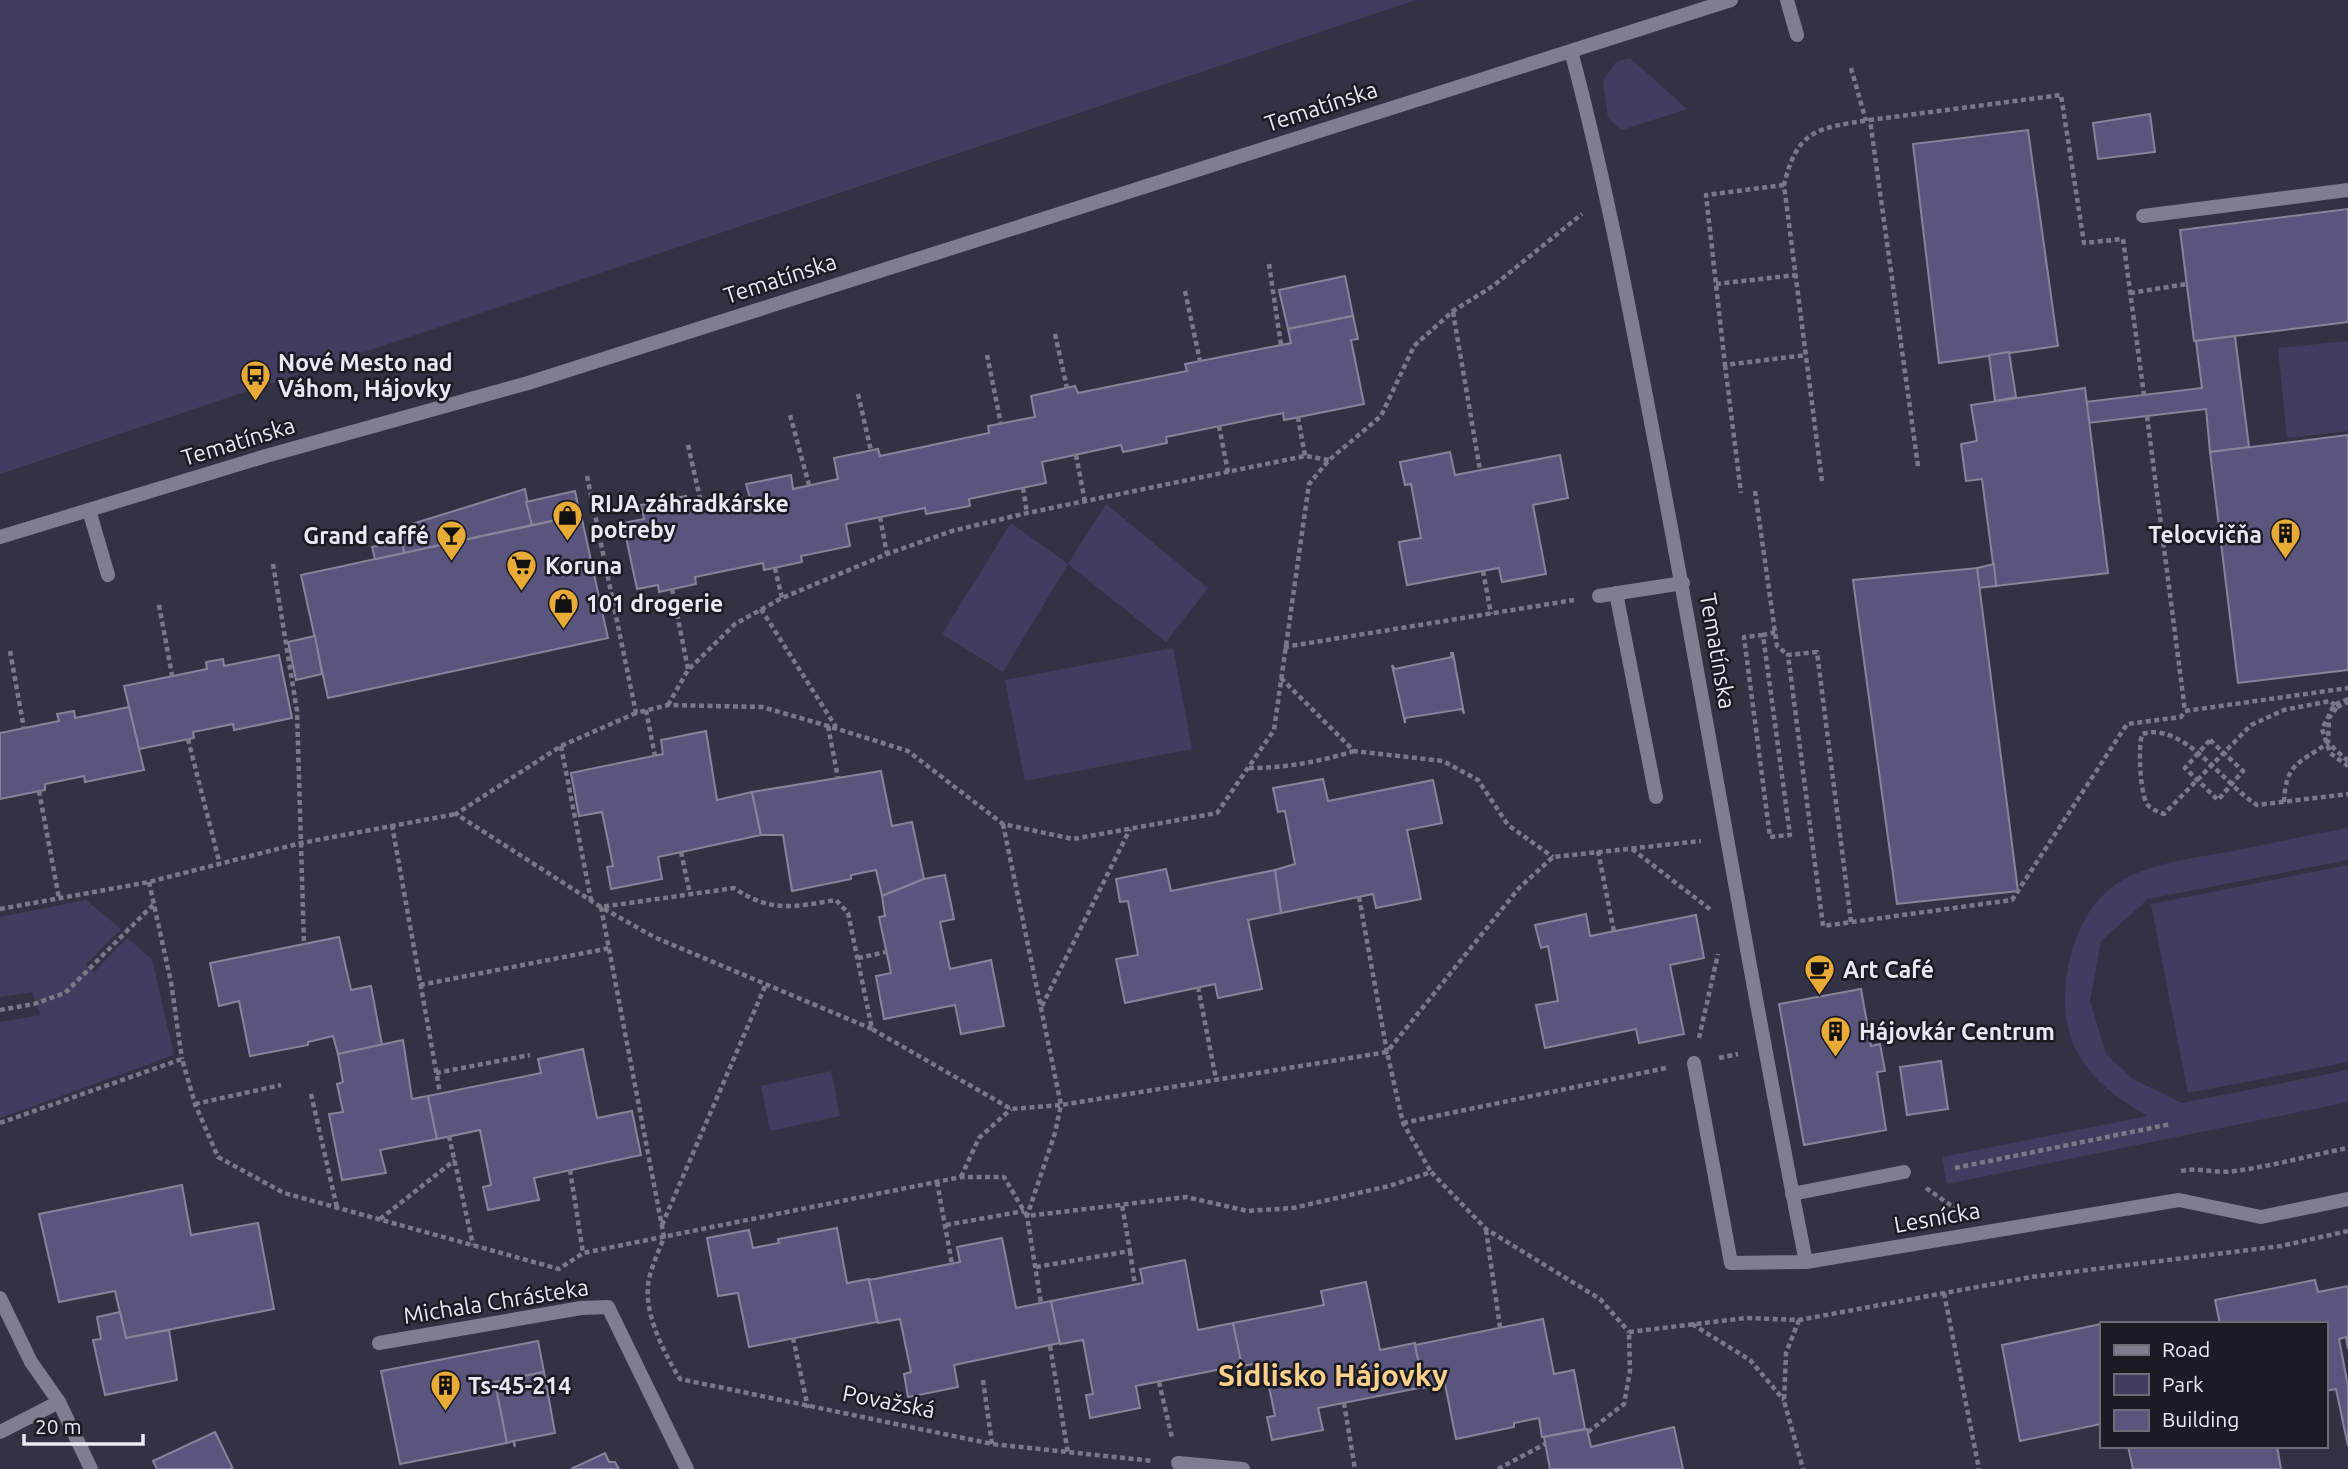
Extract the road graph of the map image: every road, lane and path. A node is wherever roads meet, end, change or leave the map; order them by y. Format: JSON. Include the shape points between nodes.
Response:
{"nodes":[{"id":1,"x":1731,"y":0,"type":"edge"},
{"id":2,"x":1787,"y":0,"type":"edge"},
{"id":3,"x":1797,"y":35,"type":"dead end"},
{"id":4,"x":1571,"y":51,"type":"junction"},
{"id":5,"x":1851,"y":68,"type":"dead end"},
{"id":6,"x":1868,"y":120,"type":"junction"},
{"id":7,"x":1784,"y":185,"type":"junction"},
{"id":8,"x":2348,"y":190,"type":"edge"},
{"id":9,"x":1607,"y":193,"type":"junction"},
{"id":10,"x":2143,"y":216,"type":"dead end"},
{"id":11,"x":1269,"y":264,"type":"dead end"},
{"id":12,"x":1796,"y":275,"type":"junction"},
{"id":13,"x":1716,"y":284,"type":"junction"},
{"id":14,"x":2187,"y":284,"type":"dead end"},
{"id":15,"x":1185,"y":292,"type":"dead end"},
{"id":16,"x":2130,"y":293,"type":"junction"},
{"id":17,"x":1453,"y":311,"type":"junction"},
{"id":18,"x":1055,"y":334,"type":"dead end"},
{"id":19,"x":1281,"y":345,"type":"dead end"},
{"id":20,"x":987,"y":355,"type":"dead end"},
{"id":21,"x":1806,"y":355,"type":"junction"},
{"id":22,"x":1200,"y":361,"type":"dead end"},
{"id":23,"x":1726,"y":365,"type":"junction"},
{"id":24,"x":1067,"y":388,"type":"dead end"},
{"id":25,"x":858,"y":394,"type":"dead end"},
{"id":26,"x":2144,"y":395,"type":"dead end"},
{"id":27,"x":790,"y":415,"type":"dead end"},
{"id":28,"x":2147,"y":416,"type":"dead end"},
{"id":29,"x":1298,"y":417,"type":"dead end"},
{"id":30,"x":1001,"y":424,"type":"dead end"},
{"id":31,"x":1219,"y":426,"type":"dead end"},
{"id":32,"x":688,"y":445,"type":"dead end"},
{"id":33,"x":871,"y":451,"type":"dead end"},
{"id":34,"x":1076,"y":455,"type":"dead end"},
{"id":35,"x":1305,"y":456,"type":"junction"},
{"id":36,"x":1329,"y":460,"type":"junction"},
{"id":37,"x":1918,"y":466,"type":"dead end"},
{"id":38,"x":1480,"y":470,"type":"dead end"},
{"id":39,"x":1228,"y":472,"type":"junction"},
{"id":40,"x":587,"y":476,"type":"dead end"},
{"id":41,"x":1822,"y":481,"type":"dead end"},
{"id":42,"x":809,"y":485,"type":"dead end"},
{"id":43,"x":1023,"y":488,"type":"dead end"},
{"id":44,"x":1755,"y":491,"type":"dead end"},
{"id":45,"x":1741,"y":493,"type":"dead end"},
{"id":46,"x":1085,"y":502,"type":"junction"},
{"id":47,"x":702,"y":507,"type":"dead end"},
{"id":48,"x":89,"y":510,"type":"junction"},
{"id":49,"x":1027,"y":513,"type":"junction"},
{"id":50,"x":880,"y":517,"type":"dead end"},
{"id":51,"x":0,"y":537,"type":"edge"},
{"id":52,"x":887,"y":554,"type":"junction"},
{"id":53,"x":273,"y":564,"type":"dead end"},
{"id":54,"x":775,"y":568,"type":"dead end"},
{"id":55,"x":1483,"y":571,"type":"dead end"},
{"id":56,"x":108,"y":575,"type":"dead end"},
{"id":57,"x":1683,"y":583,"type":"junction"},
{"id":58,"x":671,"y":589,"type":"dead end"},
{"id":59,"x":1616,"y":593,"type":"junction"},
{"id":60,"x":1599,"y":596,"type":"joint"},
{"id":61,"x":782,"y":598,"type":"junction"},
{"id":62,"x":159,"y":604,"type":"dead end"},
{"id":63,"x":761,"y":609,"type":"junction"},
{"id":64,"x":1491,"y":614,"type":"junction"},
{"id":65,"x":1775,"y":632,"type":"junction"},
{"id":66,"x":1763,"y":635,"type":"junction"},
{"id":67,"x":1284,"y":647,"type":"junction"},
{"id":68,"x":10,"y":651,"type":"dead end"},
{"id":69,"x":1788,"y":655,"type":"junction"},
{"id":70,"x":688,"y":670,"type":"junction"},
{"id":71,"x":172,"y":675,"type":"dead end"},
{"id":72,"x":1280,"y":678,"type":"junction"},
{"id":73,"x":2348,"y":688,"type":"edge"},
{"id":74,"x":2348,"y":701,"type":"edge"},
{"id":75,"x":668,"y":705,"type":"junction"},
{"id":76,"x":2335,"y":706,"type":"junction"},
{"id":77,"x":646,"y":710,"type":"junction"},
{"id":78,"x":2185,"y":711,"type":"junction"},
{"id":79,"x":636,"y":713,"type":"junction"},
{"id":80,"x":828,"y":726,"type":"junction"},
{"id":81,"x":24,"y":729,"type":"dead end"},
{"id":82,"x":837,"y":729,"type":"junction"},
{"id":83,"x":188,"y":739,"type":"dead end"},
{"id":84,"x":2327,"y":744,"type":"junction"},
{"id":85,"x":561,"y":746,"type":"junction"},
{"id":86,"x":1354,"y":751,"type":"junction"},
{"id":87,"x":2225,"y":752,"type":"junction"},
{"id":88,"x":2197,"y":753,"type":"junction"},
{"id":89,"x":655,"y":756,"type":"dead end"},
{"id":90,"x":2348,"y":761,"type":"edge"},
{"id":91,"x":2211,"y":766,"type":"junction"},
{"id":92,"x":2348,"y":766,"type":"edge"},
{"id":93,"x":1248,"y":768,"type":"junction"},
{"id":94,"x":838,"y":778,"type":"dead end"},
{"id":95,"x":2197,"y":781,"type":"junction"},
{"id":96,"x":2231,"y":786,"type":"junction"},
{"id":97,"x":39,"y":791,"type":"dead end"},
{"id":98,"x":2348,"y":794,"type":"edge"},
{"id":99,"x":1657,"y":797,"type":"dead end"},
{"id":100,"x":2284,"y":802,"type":"junction"},
{"id":101,"x":456,"y":814,"type":"junction"},
{"id":102,"x":1003,"y":824,"type":"junction"},
{"id":103,"x":392,"y":825,"type":"junction"},
{"id":104,"x":1130,"y":829,"type":"junction"},
{"id":105,"x":1729,"y":838,"type":"junction"},
{"id":106,"x":300,"y":843,"type":"junction"},
{"id":107,"x":1632,"y":848,"type":"junction"},
{"id":108,"x":1598,"y":851,"type":"junction"},
{"id":109,"x":681,"y":852,"type":"dead end"},
{"id":110,"x":1553,"y":857,"type":"junction"},
{"id":111,"x":219,"y":862,"type":"junction"},
{"id":112,"x":149,"y":882,"type":"junction"},
{"id":113,"x":690,"y":894,"type":"junction"},
{"id":114,"x":1359,"y":897,"type":"dead end"},
{"id":115,"x":59,"y":898,"type":"junction"},
{"id":116,"x":591,"y":900,"type":"junction"},
{"id":117,"x":153,"y":905,"type":"junction"},
{"id":118,"x":601,"y":907,"type":"junction"},
{"id":119,"x":0,"y":909,"type":"edge"},
{"id":120,"x":1718,"y":916,"type":"dead end"},
{"id":121,"x":1851,"y":922,"type":"junction"},
{"id":122,"x":1614,"y":932,"type":"dead end"},
{"id":123,"x":304,"y":945,"type":"dead end"},
{"id":124,"x":610,"y":948,"type":"junction"},
{"id":125,"x":886,"y":952,"type":"dead end"},
{"id":126,"x":858,"y":958,"type":"junction"},
{"id":127,"x":766,"y":984,"type":"junction"},
{"id":128,"x":420,"y":985,"type":"junction"},
{"id":129,"x":1198,"y":987,"type":"dead end"},
{"id":130,"x":1041,"y":1006,"type":"junction"},
{"id":131,"x":0,"y":1010,"type":"edge"},
{"id":132,"x":872,"y":1029,"type":"junction"},
{"id":133,"x":1764,"y":1049,"type":"junction"},
{"id":134,"x":1387,"y":1052,"type":"junction"},
{"id":135,"x":530,"y":1055,"type":"dead end"},
{"id":136,"x":182,"y":1059,"type":"junction"},
{"id":137,"x":1694,"y":1063,"type":"junction"},
{"id":138,"x":436,"y":1073,"type":"junction"},
{"id":139,"x":1216,"y":1079,"type":"junction"},
{"id":140,"x":281,"y":1085,"type":"dead end"},
{"id":141,"x":440,"y":1093,"type":"dead end"},
{"id":142,"x":311,"y":1094,"type":"dead end"},
{"id":143,"x":195,"y":1104,"type":"junction"},
{"id":144,"x":1061,"y":1105,"type":"junction"},
{"id":145,"x":1011,"y":1109,"type":"junction"},
{"id":146,"x":0,"y":1123,"type":"edge"},
{"id":147,"x":1403,"y":1123,"type":"junction"},
{"id":148,"x":2171,"y":1124,"type":"dead end"},
{"id":149,"x":449,"y":1136,"type":"dead end"},
{"id":150,"x":2348,"y":1148,"type":"edge"},
{"id":151,"x":455,"y":1160,"type":"junction"},
{"id":152,"x":1955,"y":1168,"type":"dead end"},
{"id":153,"x":570,"y":1170,"type":"dead end"},
{"id":154,"x":1431,"y":1172,"type":"junction"},
{"id":155,"x":1904,"y":1172,"type":"joint"},
{"id":156,"x":2170,"y":1173,"type":"dead end"},
{"id":157,"x":961,"y":1177,"type":"junction"},
{"id":158,"x":937,"y":1182,"type":"junction"},
{"id":159,"x":1793,"y":1194,"type":"junction"},
{"id":160,"x":2348,"y":1199,"type":"edge"},
{"id":161,"x":1122,"y":1205,"type":"junction"},
{"id":162,"x":337,"y":1208,"type":"junction"},
{"id":163,"x":1958,"y":1211,"type":"dead end"},
{"id":164,"x":1025,"y":1213,"type":"junction"},
{"id":165,"x":380,"y":1219,"type":"junction"},
{"id":166,"x":662,"y":1226,"type":"junction"},
{"id":167,"x":946,"y":1226,"type":"junction"},
{"id":168,"x":1486,"y":1229,"type":"junction"},
{"id":169,"x":2348,"y":1231,"type":"edge"},
{"id":170,"x":664,"y":1237,"type":"junction"},
{"id":171,"x":473,"y":1245,"type":"junction"},
{"id":172,"x":1130,"y":1251,"type":"junction"},
{"id":173,"x":583,"y":1253,"type":"junction"},
{"id":174,"x":1806,"y":1262,"type":"junction"},
{"id":175,"x":951,"y":1264,"type":"dead end"},
{"id":176,"x":1036,"y":1267,"type":"junction"},
{"id":177,"x":1135,"y":1285,"type":"dead end"},
{"id":178,"x":1944,"y":1293,"type":"junction"},
{"id":179,"x":0,"y":1298,"type":"edge"},
{"id":180,"x":1041,"y":1303,"type":"dead end"},
{"id":181,"x":1799,"y":1320,"type":"junction"},
{"id":182,"x":1692,"y":1324,"type":"junction"},
{"id":183,"x":1500,"y":1328,"type":"dead end"},
{"id":184,"x":1629,"y":1332,"type":"junction"},
{"id":185,"x":793,"y":1338,"type":"dead end"},
{"id":186,"x":379,"y":1343,"type":"dead end"},
{"id":187,"x":1050,"y":1346,"type":"dead end"},
{"id":188,"x":983,"y":1380,"type":"dead end"},
{"id":189,"x":1159,"y":1382,"type":"dead end"},
{"id":190,"x":1784,"y":1401,"type":"junction"},
{"id":191,"x":60,"y":1402,"type":"junction"},
{"id":192,"x":1344,"y":1403,"type":"dead end"},
{"id":193,"x":808,"y":1408,"type":"junction"},
{"id":194,"x":0,"y":1432,"type":"edge"},
{"id":195,"x":1588,"y":1432,"type":"dead end"},
{"id":196,"x":992,"y":1444,"type":"junction"},
{"id":197,"x":1545,"y":1444,"type":"dead end"},
{"id":198,"x":1069,"y":1453,"type":"junction"},
{"id":199,"x":1178,"y":1464,"type":"junction"},
{"id":200,"x":91,"y":1469,"type":"edge"},
{"id":201,"x":687,"y":1469,"type":"edge"},
{"id":202,"x":1243,"y":1469,"type":"edge"},
{"id":203,"x":1355,"y":1469,"type":"edge"},
{"id":204,"x":1499,"y":1469,"type":"edge"},
{"id":205,"x":1803,"y":1469,"type":"edge"},
{"id":206,"x":1979,"y":1469,"type":"edge"}],
"edges":[{"from":1,"to":4,"type":"street","name":"Tematínska"},
{"from":2,"to":3,"type":"street"},
{"from":4,"to":9,"type":"street","name":"Tematínska"},
{"from":4,"to":48,"type":"street","name":"Tematínska","via":[[527,383]]},
{"from":5,"to":6,"type":"path"},
{"from":6,"to":7,"type":"path","via":[[1808,135],[1791,155]]},
{"from":6,"to":16,"type":"path","via":[[2062,95],[2084,243],[2123,239]]},
{"from":6,"to":37,"type":"path"},
{"from":7,"to":12,"type":"path"},
{"from":7,"to":13,"type":"path","via":[[1706,195]]},
{"from":8,"to":10,"type":"street"},
{"from":9,"to":17,"type":"path","via":[[1493,286]]},
{"from":9,"to":57,"type":"street","name":"Tematínska"},
{"from":11,"to":19,"type":"path"},
{"from":12,"to":13,"type":"path"},
{"from":12,"to":21,"type":"path"},
{"from":13,"to":23,"type":"path"},
{"from":14,"to":16,"type":"path"},
{"from":15,"to":22,"type":"path"},
{"from":16,"to":26,"type":"path"},
{"from":17,"to":36,"type":"path","via":[[1415,346],[1381,416]]},
{"from":17,"to":38,"type":"path"},
{"from":18,"to":24,"type":"path"},
{"from":20,"to":30,"type":"path"},
{"from":21,"to":23,"type":"path"},
{"from":21,"to":41,"type":"path"},
{"from":23,"to":45,"type":"path"},
{"from":25,"to":33,"type":"path"},
{"from":27,"to":42,"type":"path"},
{"from":28,"to":78,"type":"path"},
{"from":29,"to":35,"type":"path"},
{"from":31,"to":39,"type":"path"},
{"from":32,"to":47,"type":"path"},
{"from":34,"to":46,"type":"path"},
{"from":35,"to":36,"type":"path"},
{"from":35,"to":39,"type":"path"},
{"from":36,"to":67,"type":"path","via":[[1309,484]]},
{"from":39,"to":46,"type":"path"},
{"from":40,"to":79,"type":"path"},
{"from":43,"to":49,"type":"path"},
{"from":44,"to":65,"type":"path"},
{"from":46,"to":49,"type":"path"},
{"from":48,"to":51,"type":"street","name":"Tematínska"},
{"from":48,"to":56,"type":"street"},
{"from":49,"to":52,"type":"path","via":[[952,531]]},
{"from":50,"to":52,"type":"path"},
{"from":52,"to":61,"type":"path"},
{"from":53,"to":106,"type":"path","via":[[297,711]]},
{"from":54,"to":61,"type":"path"},
{"from":55,"to":64,"type":"path"},
{"from":57,"to":59,"type":"street"},
{"from":57,"to":105,"type":"street","name":"Tematínska"},
{"from":58,"to":70,"type":"path"},
{"from":59,"to":60,"type":"street"},
{"from":59,"to":99,"type":"street"},
{"from":60,"to":64,"type":"path"},
{"from":61,"to":63,"type":"path"},
{"from":62,"to":71,"type":"path"},
{"from":63,"to":70,"type":"path","via":[[735,624]]},
{"from":63,"to":82,"type":"path"},
{"from":64,"to":67,"type":"path"},
{"from":65,"to":66,"type":"path"},
{"from":65,"to":69,"type":"path","via":[[1777,646]]},
{"from":66,"to":66,"type":"path","via":[[1790,835],[1770,837],[1744,638]]},
{"from":67,"to":72,"type":"path"},
{"from":68,"to":81,"type":"path"},
{"from":69,"to":121,"type":"path","via":[[1817,652]]},
{"from":69,"to":121,"type":"path","via":[[1823,926]]},
{"from":70,"to":75,"type":"path"},
{"from":72,"to":86,"type":"path"},
{"from":72,"to":93,"type":"path","via":[[1274,730]]},
{"from":73,"to":78,"type":"path"},
{"from":74,"to":76,"type":"path"},
{"from":75,"to":77,"type":"path"},
{"from":75,"to":80,"type":"path","via":[[762,707]]},
{"from":76,"to":84,"type":"path","via":[[2322,729]]},
{"from":76,"to":87,"type":"path","via":[[2330,701],[2284,710],[2251,725]]},
{"from":77,"to":79,"type":"path"},
{"from":77,"to":89,"type":"path"},
{"from":78,"to":121,"type":"path","via":[[2182,717],[2127,724],[2012,900]]},
{"from":79,"to":85,"type":"path"},
{"from":80,"to":82,"type":"path"},
{"from":80,"to":94,"type":"path"},
{"from":82,"to":102,"type":"path","via":[[908,751]]},
{"from":83,"to":111,"type":"path"},
{"from":84,"to":90,"type":"path"},
{"from":84,"to":92,"type":"path","via":[[2330,753]]},
{"from":84,"to":100,"type":"path","via":[[2286,777]]},
{"from":85,"to":101,"type":"path"},
{"from":85,"to":116,"type":"path"},
{"from":86,"to":93,"type":"path","via":[[1280,768]]},
{"from":86,"to":110,"type":"path","via":[[1443,761],[1466,773],[1478,780],[1508,824]]},
{"from":87,"to":88,"type":"path","via":[[2210,740]]},
{"from":87,"to":91,"type":"path"},
{"from":87,"to":96,"type":"path","via":[[2243,771]]},
{"from":88,"to":91,"type":"path"},
{"from":88,"to":95,"type":"path","via":[[2185,768]]},
{"from":88,"to":95,"type":"path","via":[[2179,737],[2155,730],[2143,734],[2139,746],[2146,802],[2153,810],[2164,814]]},
{"from":91,"to":95,"type":"path"},
{"from":91,"to":96,"type":"path"},
{"from":93,"to":104,"type":"path","via":[[1217,813]]},
{"from":95,"to":96,"type":"path","via":[[2218,800]]},
{"from":96,"to":100,"type":"path","via":[[2257,806]]},
{"from":97,"to":115,"type":"path"},
{"from":98,"to":100,"type":"path"},
{"from":101,"to":103,"type":"path"},
{"from":101,"to":116,"type":"path"},
{"from":102,"to":104,"type":"path","via":[[1073,839]]},
{"from":102,"to":130,"type":"path"},
{"from":103,"to":106,"type":"path"},
{"from":103,"to":128,"type":"path"},
{"from":104,"to":130,"type":"path"},
{"from":105,"to":107,"type":"path"},
{"from":105,"to":133,"type":"street","name":"Tematínska"},
{"from":106,"to":111,"type":"path"},
{"from":106,"to":123,"type":"path"},
{"from":107,"to":108,"type":"path"},
{"from":107,"to":120,"type":"path"},
{"from":108,"to":110,"type":"path"},
{"from":108,"to":122,"type":"path"},
{"from":109,"to":113,"type":"path"},
{"from":110,"to":134,"type":"path","via":[[1519,888]]},
{"from":111,"to":112,"type":"path"},
{"from":112,"to":115,"type":"path"},
{"from":112,"to":117,"type":"path"},
{"from":113,"to":118,"type":"path"},
{"from":113,"to":126,"type":"path","via":[[734,888],[751,900],[783,909],[836,900],[848,913]]},
{"from":114,"to":134,"type":"path"},
{"from":115,"to":119,"type":"path"},
{"from":116,"to":118,"type":"path"},
{"from":117,"to":131,"type":"path","via":[[65,993]]},
{"from":117,"to":136,"type":"path"},
{"from":118,"to":124,"type":"path"},
{"from":118,"to":127,"type":"path","via":[[654,937]]},
{"from":124,"to":128,"type":"path"},
{"from":124,"to":166,"type":"path"},
{"from":125,"to":126,"type":"path"},
{"from":126,"to":132,"type":"path"},
{"from":127,"to":132,"type":"path"},
{"from":127,"to":166,"type":"path"},
{"from":128,"to":138,"type":"path"},
{"from":129,"to":139,"type":"path"},
{"from":130,"to":144,"type":"path"},
{"from":132,"to":145,"type":"path"},
{"from":133,"to":137,"type":"path"},
{"from":133,"to":159,"type":"street","name":"Tematínska"},
{"from":134,"to":139,"type":"path"},
{"from":134,"to":147,"type":"path"},
{"from":135,"to":138,"type":"path"},
{"from":136,"to":143,"type":"path"},
{"from":136,"to":146,"type":"path"},
{"from":137,"to":147,"type":"path"},
{"from":137,"to":174,"type":"street","name":"Lesnícka","via":[[1731,1263]]},
{"from":138,"to":141,"type":"path"},
{"from":139,"to":144,"type":"path"},
{"from":140,"to":143,"type":"path"},
{"from":142,"to":162,"type":"path"},
{"from":143,"to":162,"type":"path","via":[[218,1157],[284,1193]]},
{"from":144,"to":145,"type":"path"},
{"from":144,"to":164,"type":"path"},
{"from":145,"to":157,"type":"path","via":[[979,1138]]},
{"from":147,"to":154,"type":"path"},
{"from":148,"to":152,"type":"path"},
{"from":149,"to":151,"type":"path"},
{"from":150,"to":156,"type":"path","via":[[2235,1171],[2214,1173],[2196,1168]]},
{"from":151,"to":165,"type":"path"},
{"from":151,"to":171,"type":"path"},
{"from":153,"to":173,"type":"path"},
{"from":154,"to":161,"type":"path","via":[[1293,1209],[1248,1211],[1186,1197]]},
{"from":154,"to":168,"type":"path"},
{"from":155,"to":159,"type":"street"},
{"from":155,"to":163,"type":"path"},
{"from":157,"to":158,"type":"path"},
{"from":157,"to":164,"type":"path","via":[[1004,1177]]},
{"from":158,"to":167,"type":"path"},
{"from":158,"to":170,"type":"path"},
{"from":159,"to":174,"type":"street","name":"Tematínska"},
{"from":160,"to":174,"type":"street","name":"Lesnícka","via":[[2261,1217],[2179,1200]]},
{"from":161,"to":164,"type":"path"},
{"from":161,"to":172,"type":"path"},
{"from":162,"to":165,"type":"path"},
{"from":164,"to":167,"type":"path"},
{"from":164,"to":176,"type":"path"},
{"from":165,"to":171,"type":"path"},
{"from":166,"to":170,"type":"path"},
{"from":167,"to":175,"type":"path"},
{"from":168,"to":183,"type":"path"},
{"from":168,"to":184,"type":"path","via":[[1600,1299]]},
{"from":169,"to":178,"type":"path","via":[[2281,1246],[2032,1277]]},
{"from":170,"to":173,"type":"path"},
{"from":170,"to":193,"type":"path","name":"Považská","via":[[648,1281],[650,1310],[680,1380]]},
{"from":171,"to":173,"type":"path","via":[[559,1269]]},
{"from":172,"to":176,"type":"path"},
{"from":172,"to":177,"type":"path"},
{"from":176,"to":180,"type":"path"},
{"from":178,"to":181,"type":"path"},
{"from":178,"to":206,"type":"path"},
{"from":179,"to":191,"type":"street","via":[[31,1362]]},
{"from":181,"to":182,"type":"path","via":[[1746,1318]]},
{"from":181,"to":190,"type":"path","via":[[1786,1353]]},
{"from":182,"to":184,"type":"path"},
{"from":182,"to":190,"type":"path","via":[[1750,1360]]},
{"from":184,"to":195,"type":"path","via":[[1630,1371],[1624,1404]]},
{"from":185,"to":193,"type":"path"},
{"from":186,"to":201,"type":"street","name":"Michala Chrásteka","via":[[608,1307]]},
{"from":187,"to":198,"type":"path"},
{"from":188,"to":196,"type":"path"},
{"from":189,"to":199,"type":"path"},
{"from":190,"to":205,"type":"path"},
{"from":191,"to":194,"type":"street"},
{"from":191,"to":200,"type":"street"},
{"from":192,"to":203,"type":"path"},
{"from":193,"to":196,"type":"path","name":"Považská"},
{"from":196,"to":198,"type":"path","name":"Považská"},
{"from":197,"to":204,"type":"path"},
{"from":198,"to":199,"type":"path","name":"Považská"},
{"from":199,"to":202,"type":"street"}]}
